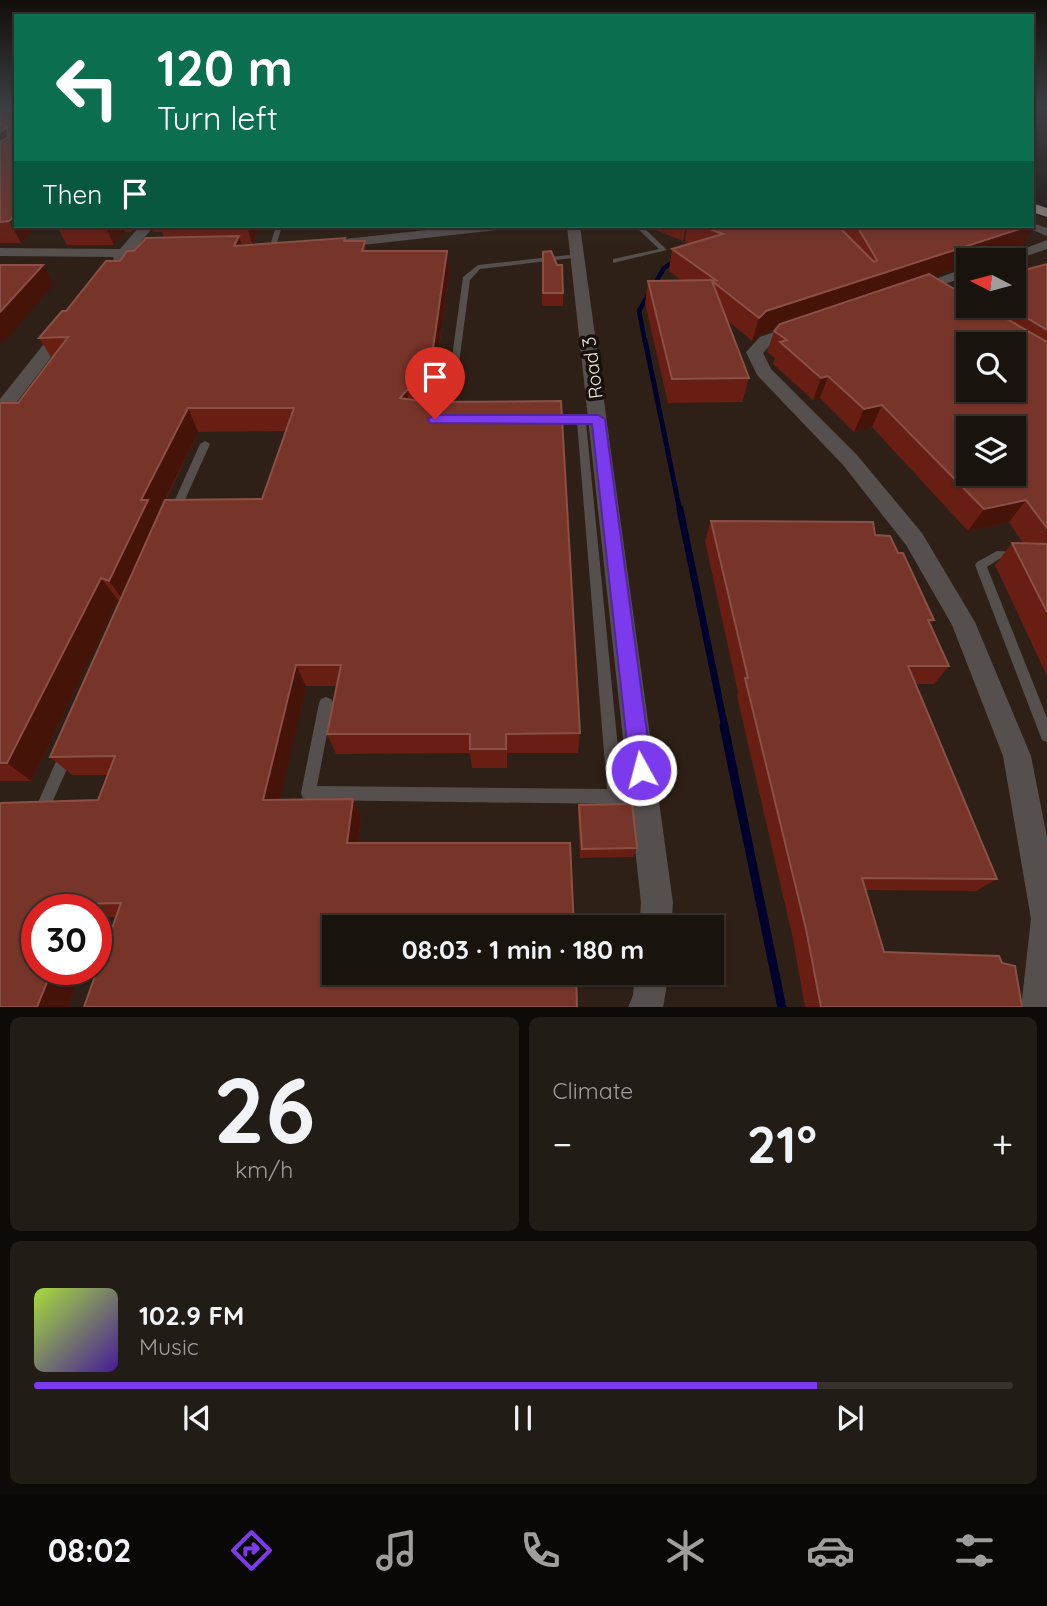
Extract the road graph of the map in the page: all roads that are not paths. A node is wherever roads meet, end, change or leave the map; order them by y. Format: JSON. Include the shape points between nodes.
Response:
{"nodes":[{"id":1,"x":145,"y":228,"type":"edge"},
{"id":2,"x":278,"y":228,"type":"edge"},
{"id":3,"x":479,"y":228,"type":"edge"},
{"id":4,"x":573,"y":228,"type":"edge"},
{"id":5,"x":640,"y":228,"type":"edge"},
{"id":6,"x":1047,"y":244,"type":"edge"},
{"id":7,"x":319,"y":245,"type":"edge"},
{"id":8,"x":272,"y":249,"type":"edge"},
{"id":9,"x":1026,"y":251,"type":"edge"},
{"id":10,"x":0,"y":252,"type":"edge"},
{"id":11,"x":123,"y":253,"type":"junction"},
{"id":12,"x":173,"y":253,"type":"edge"},
{"id":13,"x":578,"y":256,"type":"junction"},
{"id":14,"x":616,"y":261,"type":"dead end"},
{"id":15,"x":107,"y":274,"type":"edge"},
{"id":16,"x":956,"y":276,"type":"edge"},
{"id":17,"x":893,"y":296,"type":"edge"},
{"id":18,"x":74,"y":316,"type":"edge"},
{"id":19,"x":816,"y":322,"type":"edge"},
{"id":20,"x":452,"y":386,"type":"dead end"},
{"id":21,"x":0,"y":411,"type":"edge"},
{"id":22,"x":542,"y":419,"type":"edge"},
{"id":23,"x":590,"y":419,"type":"junction"},
{"id":24,"x":205,"y":444,"type":"dead end"},
{"id":25,"x":166,"y":532,"type":"edge"},
{"id":26,"x":1034,"y":556,"type":"edge"},
{"id":27,"x":326,"y":703,"type":"dead end"},
{"id":28,"x":1047,"y":735,"type":"edge"},
{"id":29,"x":71,"y":744,"type":"edge"},
{"id":30,"x":615,"y":797,"type":"junction"},
{"id":31,"x":644,"y":797,"type":"junction"},
{"id":32,"x":22,"y":808,"type":"edge"},
{"id":33,"x":1037,"y":813,"type":"edge"},
{"id":34,"x":656,"y":915,"type":"edge"},
{"id":35,"x":651,"y":985,"type":"edge"},
{"id":36,"x":645,"y":1007,"type":"edge"},
{"id":37,"x":1039,"y":1007,"type":"edge"}],
"edges":[{"from":1,"to":11,"type":"street"},
{"from":2,"to":8,"type":"lane"},
{"from":3,"to":7,"type":"street"},
{"from":4,"to":13,"type":"street","name":"Road 3"},
{"from":5,"to":14,"type":"lane","via":[[664,250]]},
{"from":6,"to":9,"type":"street"},
{"from":10,"to":11,"type":"street"},
{"from":11,"to":12,"type":"street"},
{"from":11,"to":15,"type":"street"},
{"from":13,"to":20,"type":"lane","via":[[478,267],[466,279]]},
{"from":13,"to":23,"type":"street","name":"Road 3"},
{"from":16,"to":17,"type":"street","via":[[924,291]]},
{"from":18,"to":21,"type":"street"},
{"from":19,"to":33,"type":"street","via":[[765,340],[754,352],[763,371],[850,460],[914,539],[963,622]]},
{"from":22,"to":23,"type":"lane"},
{"from":23,"to":30,"type":"lane"},
{"from":23,"to":31,"type":"street","name":"Road 3"},
{"from":24,"to":25,"type":"lane"},
{"from":26,"to":28,"type":"lane","via":[[997,555],[981,565]]},
{"from":27,"to":30,"type":"lane","via":[[309,793]]},
{"from":29,"to":32,"type":"lane","via":[[50,806]]},
{"from":30,"to":31,"type":"lane"},
{"from":31,"to":34,"type":"street","name":"Road 3"},
{"from":33,"to":37,"type":"street","via":[[1047,919]]},
{"from":35,"to":36,"type":"street"}]}
